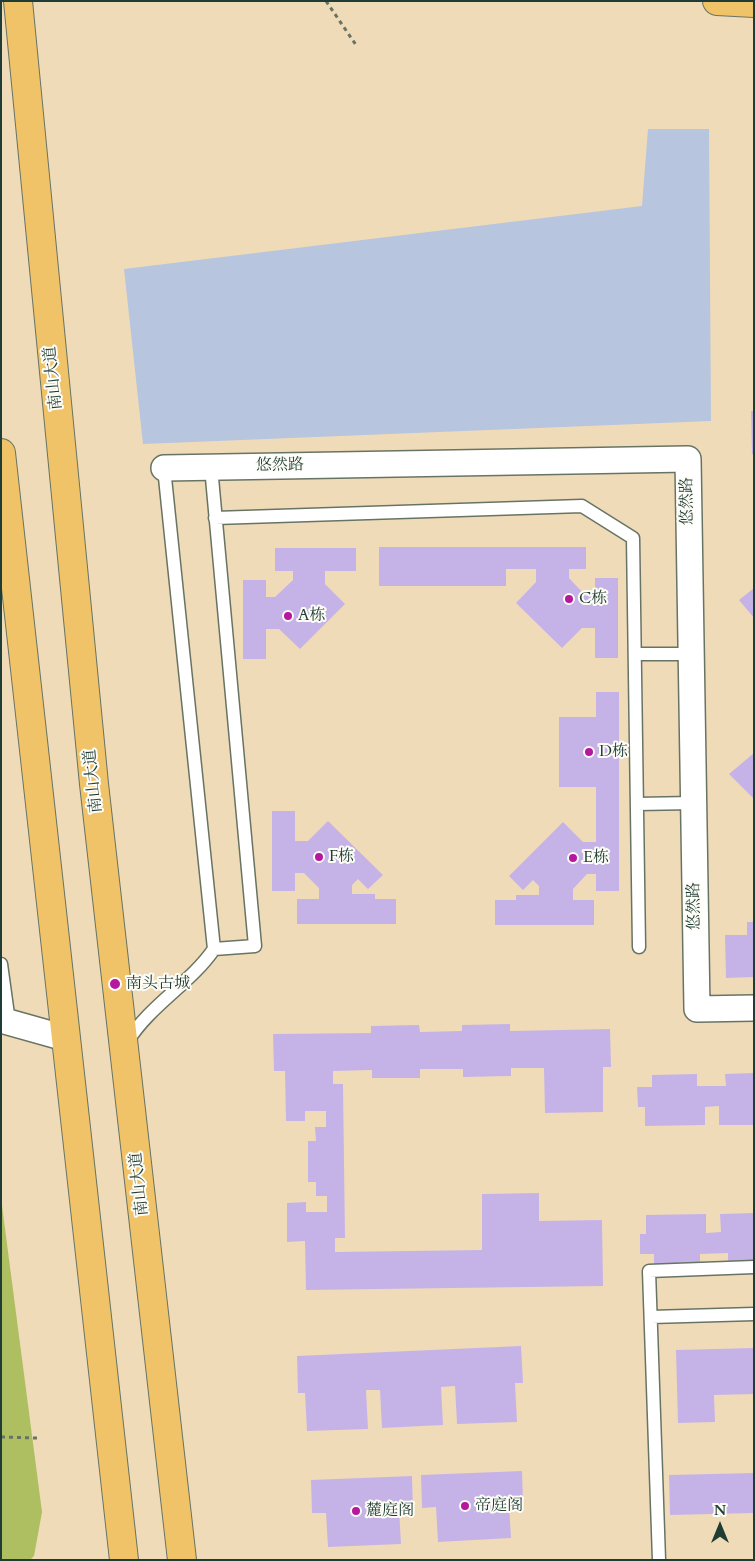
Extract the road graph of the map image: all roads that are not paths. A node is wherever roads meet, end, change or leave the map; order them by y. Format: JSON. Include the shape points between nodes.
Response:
{"nodes":[{"id":1,"x":18,"y":1,"type":"edge"},
{"id":2,"x":717,"y":1,"type":"edge"},
{"id":3,"x":754,"y":3,"type":"edge"},
{"id":4,"x":1,"y":453,"type":"edge"},
{"id":5,"x":211,"y":467,"type":"junction"},
{"id":6,"x":164,"y":468,"type":"joint"},
{"id":7,"x":215,"y":518,"type":"junction"},
{"id":8,"x":5,"y":520,"type":"edge"},
{"id":9,"x":635,"y":654,"type":"junction"},
{"id":10,"x":691,"y":654,"type":"junction"},
{"id":11,"x":693,"y":803,"type":"junction"},
{"id":12,"x":637,"y":804,"type":"junction"},
{"id":13,"x":639,"y":947,"type":"dead end"},
{"id":14,"x":214,"y":949,"type":"junction"},
{"id":15,"x":1,"y":964,"type":"edge"},
{"id":16,"x":754,"y":1008,"type":"edge"},
{"id":17,"x":5,"y":1021,"type":"edge"},
{"id":18,"x":65,"y":1038,"type":"junction"},
{"id":19,"x":124,"y":1046,"type":"junction"},
{"id":20,"x":754,"y":1267,"type":"edge"},
{"id":21,"x":754,"y":1314,"type":"edge"},
{"id":22,"x":651,"y":1317,"type":"junction"},
{"id":23,"x":124,"y":1560,"type":"edge"},
{"id":24,"x":182,"y":1560,"type":"edge"},
{"id":25,"x":659,"y":1560,"type":"edge"}],
"edges":[{"from":1,"to":19,"type":"main road","name":"南山大道","via":[[93,774]]},
{"from":2,"to":3,"type":"main road"},
{"from":4,"to":8,"type":"main road"},
{"from":5,"to":6,"type":"street","name":"悠然路"},
{"from":5,"to":7,"type":"lane"},
{"from":5,"to":10,"type":"street","name":"悠然路","via":[[688,459]]},
{"from":6,"to":14,"type":"lane"},
{"from":7,"to":9,"type":"lane","via":[[582,506],[633,538]]},
{"from":7,"to":14,"type":"lane","via":[[255,946]]},
{"from":8,"to":18,"type":"main road"},
{"from":9,"to":10,"type":"lane"},
{"from":9,"to":12,"type":"lane"},
{"from":10,"to":11,"type":"street","name":"悠然路"},
{"from":11,"to":12,"type":"lane"},
{"from":11,"to":16,"type":"street","name":"悠然路","via":[[697,1009]]},
{"from":12,"to":13,"type":"lane"},
{"from":14,"to":19,"type":"lane","via":[[205,962],[138,1024]]},
{"from":15,"to":17,"type":"lane"},
{"from":17,"to":18,"type":"street"},
{"from":18,"to":23,"type":"main road"},
{"from":19,"to":24,"type":"main road","name":"南山大道"},
{"from":20,"to":22,"type":"lane","via":[[649,1271]]},
{"from":21,"to":22,"type":"lane"},
{"from":22,"to":25,"type":"lane"}]}
